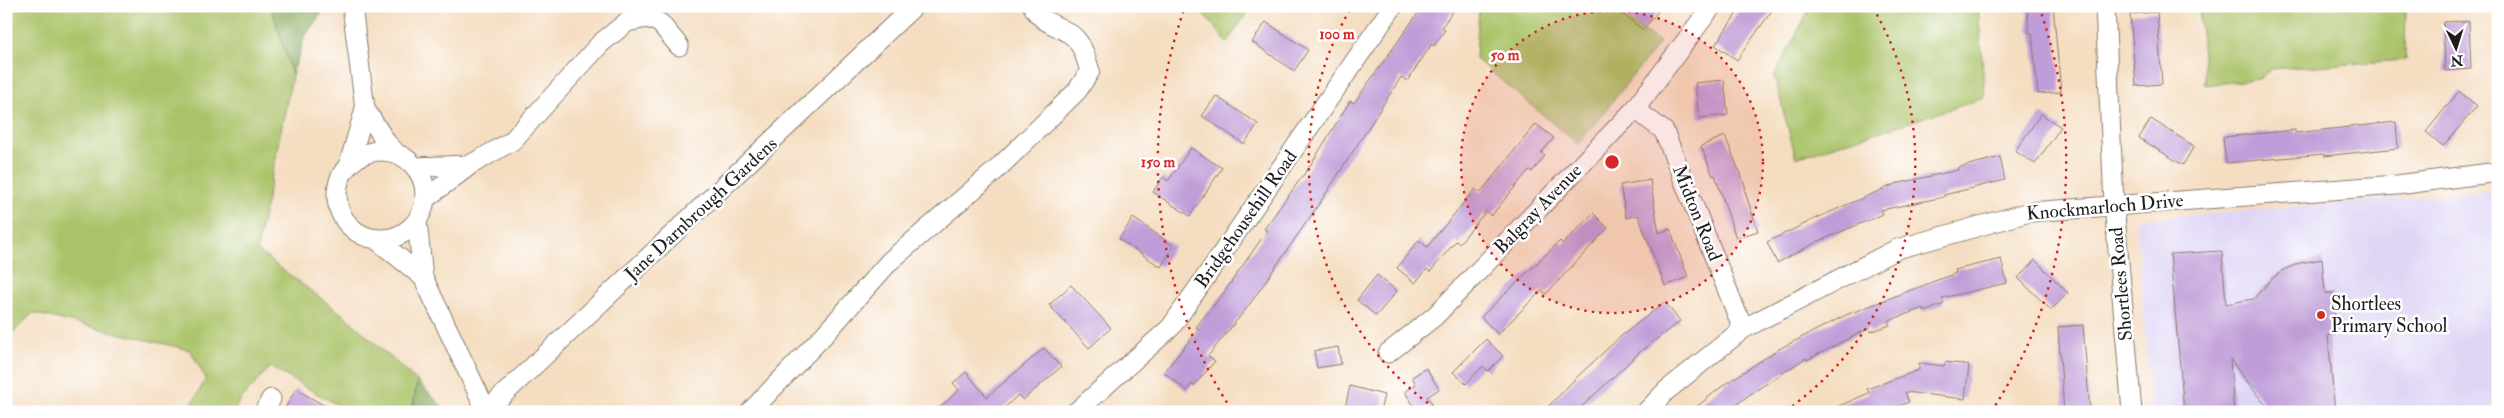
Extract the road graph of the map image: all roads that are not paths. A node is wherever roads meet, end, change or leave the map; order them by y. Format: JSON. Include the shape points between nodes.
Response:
{"nodes":[{"id":1,"x":352,"y":6,"type":"edge"},
{"id":2,"x":914,"y":6,"type":"edge"},
{"id":3,"x":1033,"y":6,"type":"edge"},
{"id":4,"x":1393,"y":6,"type":"edge"},
{"id":5,"x":1712,"y":6,"type":"edge"},
{"id":6,"x":2105,"y":6,"type":"edge"},
{"id":7,"x":679,"y":46,"type":"dead end"},
{"id":8,"x":365,"y":109,"type":"junction"},
{"id":9,"x":1635,"y":109,"type":"junction"},
{"id":10,"x":397,"y":154,"type":"junction"},
{"id":11,"x":349,"y":164,"type":"junction"},
{"id":12,"x":470,"y":165,"type":"junction"},
{"id":13,"x":415,"y":166,"type":"junction"},
{"id":14,"x":2498,"y":172,"type":"edge"},
{"id":15,"x":425,"y":199,"type":"junction"},
{"id":16,"x":2114,"y":204,"type":"junction"},
{"id":17,"x":417,"y":221,"type":"junction"},
{"id":18,"x":377,"y":240,"type":"junction"},
{"id":19,"x":423,"y":277,"type":"junction"},
{"id":20,"x":1743,"y":329,"type":"junction"},
{"id":21,"x":1388,"y":353,"type":"dead end"},
{"id":22,"x":487,"y":412,"type":"edge"},
{"id":23,"x":750,"y":412,"type":"edge"},
{"id":24,"x":1076,"y":412,"type":"edge"},
{"id":25,"x":1646,"y":412,"type":"edge"},
{"id":26,"x":2132,"y":412,"type":"edge"}],
"edges":[{"from":1,"to":8,"type":"street"},
{"from":2,"to":22,"type":"street","name":"Jane Darnbrough Gardens"},
{"from":3,"to":23,"type":"street","via":[[1046,22],[1074,37],[1084,51],[1090,71],[1077,91],[996,171],[890,261]]},
{"from":4,"to":24,"type":"street","name":"Bridgehousehill Road","via":[[1171,326]]},
{"from":5,"to":9,"type":"street","name":"Balgray Avenue"},
{"from":6,"to":16,"type":"street","name":"Shortlees Road"},
{"from":7,"to":12,"type":"street","via":[[660,23],[648,18],[627,22],[600,43],[512,140]]},
{"from":8,"to":10,"type":"street"},
{"from":8,"to":11,"type":"street"},
{"from":9,"to":20,"type":"street","name":"Midton Road","via":[[1664,130]]},
{"from":9,"to":21,"type":"street","name":"Balgray Avenue","via":[[1435,316]]},
{"from":10,"to":11,"type":"street","via":[[375,152]]},
{"from":10,"to":13,"type":"street"},
{"from":11,"to":18,"type":"street","via":[[337,183],[340,213],[356,233]]},
{"from":12,"to":13,"type":"street"},
{"from":12,"to":15,"type":"street"},
{"from":13,"to":15,"type":"street","via":[[426,188]]},
{"from":14,"to":16,"type":"street","name":"Knockmarloch Drive","via":[[2397,185]]},
{"from":15,"to":17,"type":"street"},
{"from":16,"to":20,"type":"street","name":"Knockmarloch Drive","via":[[2030,212],[1897,249]]},
{"from":16,"to":26,"type":"street","name":"Shortlees Road"},
{"from":17,"to":18,"type":"street","via":[[400,235]]},
{"from":17,"to":19,"type":"street"},
{"from":18,"to":19,"type":"street"},
{"from":19,"to":22,"type":"street"},
{"from":20,"to":25,"type":"street","name":"Knockmarloch Drive","via":[[1666,391]]}]}
